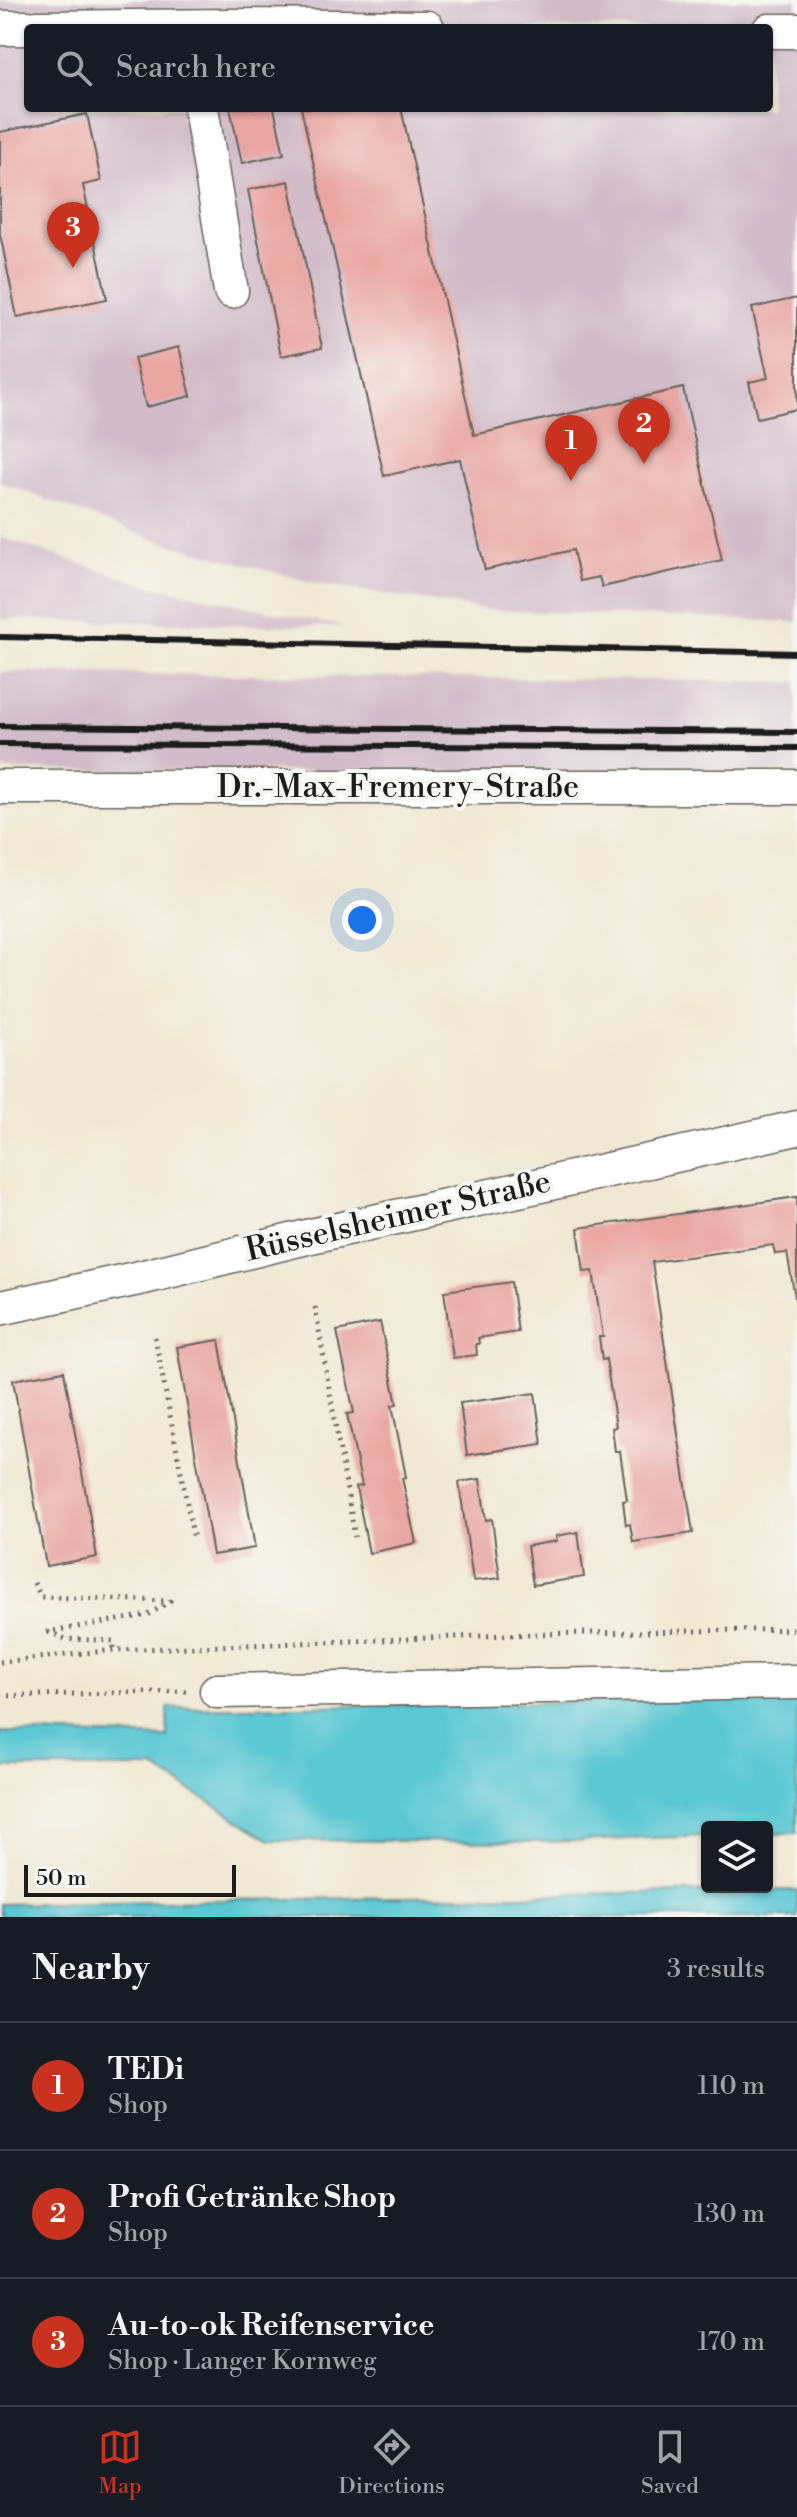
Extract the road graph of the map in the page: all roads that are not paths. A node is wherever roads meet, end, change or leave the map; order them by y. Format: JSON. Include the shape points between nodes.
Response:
{"nodes":[{"id":1,"x":25,"y":0,"type":"edge"},
{"id":2,"x":286,"y":13,"type":"edge"},
{"id":3,"x":29,"y":24,"type":"edge"},
{"id":4,"x":209,"y":24,"type":"edge"},
{"id":5,"x":389,"y":24,"type":"edge"},
{"id":6,"x":0,"y":28,"type":"edge"},
{"id":7,"x":24,"y":28,"type":"edge"},
{"id":8,"x":773,"y":31,"type":"edge"},
{"id":9,"x":797,"y":31,"type":"edge"},
{"id":10,"x":202,"y":112,"type":"edge"},
{"id":11,"x":231,"y":291,"type":"dead end"},
{"id":12,"x":0,"y":787,"type":"edge"},
{"id":13,"x":797,"y":787,"type":"edge"},
{"id":14,"x":797,"y":1128,"type":"edge"},
{"id":15,"x":0,"y":1308,"type":"edge"},
{"id":16,"x":797,"y":1682,"type":"edge"},
{"id":17,"x":217,"y":1691,"type":"road end"}],
"edges":[{"from":1,"to":3,"type":"street"},
{"from":2,"to":4,"type":"street"},
{"from":2,"to":5,"type":"street"},
{"from":6,"to":7,"type":"street"},
{"from":8,"to":9,"type":"street"},
{"from":10,"to":11,"type":"street"},
{"from":12,"to":13,"type":"street","name":"Dr.-Max-Fremery-Straße"},
{"from":14,"to":15,"type":"street","name":"Rüsselsheimer Straße"},
{"from":16,"to":17,"type":"street"}]}
